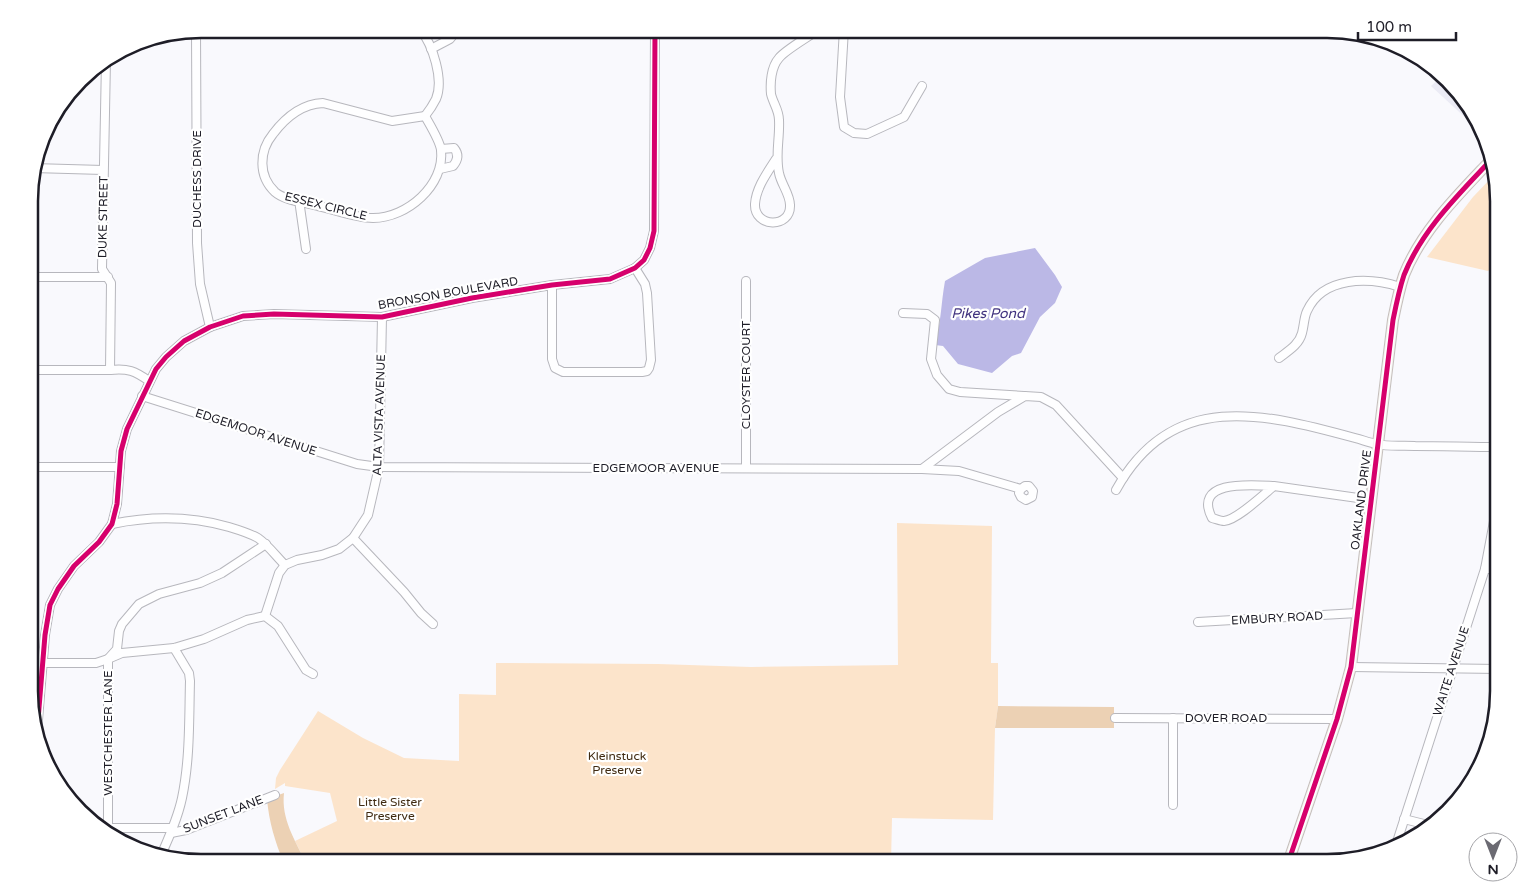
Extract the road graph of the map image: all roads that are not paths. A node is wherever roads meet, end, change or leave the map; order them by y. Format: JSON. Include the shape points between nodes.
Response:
{"nodes":[{"id":1,"x":196,"y":38,"type":"edge"},
{"id":2,"x":427,"y":38,"type":"edge"},
{"id":3,"x":449,"y":38,"type":"edge"},
{"id":4,"x":655,"y":38,"type":"edge"},
{"id":5,"x":806,"y":38,"type":"edge"},
{"id":6,"x":843,"y":38,"type":"edge"},
{"id":7,"x":431,"y":49,"type":"junction"},
{"id":8,"x":106,"y":68,"type":"edge"},
{"id":9,"x":922,"y":86,"type":"dead end"},
{"id":10,"x":425,"y":116,"type":"junction"},
{"id":11,"x":441,"y":149,"type":"junction"},
{"id":12,"x":776,"y":160,"type":"junction"},
{"id":13,"x":1486,"y":165,"type":"edge"},
{"id":14,"x":41,"y":168,"type":"edge"},
{"id":15,"x":440,"y":169,"type":"junction"},
{"id":16,"x":103,"y":170,"type":"junction"},
{"id":17,"x":299,"y":200,"type":"junction"},
{"id":18,"x":306,"y":249,"type":"dead end"},
{"id":19,"x":635,"y":268,"type":"junction"},
{"id":20,"x":38,"y":277,"type":"edge"},
{"id":21,"x":108,"y":277,"type":"junction"},
{"id":22,"x":746,"y":281,"type":"dead end"},
{"id":23,"x":552,"y":285,"type":"junction"},
{"id":24,"x":1400,"y":287,"type":"junction"},
{"id":25,"x":903,"y":312,"type":"dead end"},
{"id":26,"x":382,"y":317,"type":"junction"},
{"id":27,"x":210,"y":327,"type":"junction"},
{"id":28,"x":1279,"y":358,"type":"dead end"},
{"id":29,"x":38,"y":370,"type":"edge"},
{"id":30,"x":110,"y":370,"type":"junction"},
{"id":31,"x":149,"y":381,"type":"junction"},
{"id":32,"x":142,"y":396,"type":"junction"},
{"id":33,"x":1025,"y":396,"type":"junction"},
{"id":34,"x":1378,"y":445,"type":"junction"},
{"id":35,"x":1490,"y":448,"type":"edge"},
{"id":36,"x":38,"y":467,"type":"edge"},
{"id":37,"x":120,"y":467,"type":"junction"},
{"id":38,"x":379,"y":467,"type":"junction"},
{"id":39,"x":746,"y":468,"type":"junction"},
{"id":40,"x":922,"y":469,"type":"junction"},
{"id":41,"x":1123,"y":478,"type":"junction"},
{"id":42,"x":1274,"y":486,"type":"junction"},
{"id":43,"x":1021,"y":489,"type":"dead end"},
{"id":44,"x":1116,"y":490,"type":"dead end"},
{"id":45,"x":1372,"y":500,"type":"junction"},
{"id":46,"x":112,"y":524,"type":"junction"},
{"id":47,"x":353,"y":538,"type":"junction"},
{"id":48,"x":1490,"y":539,"type":"edge"},
{"id":49,"x":266,"y":544,"type":"junction"},
{"id":50,"x":285,"y":565,"type":"junction"},
{"id":51,"x":1484,"y":569,"type":"junction"},
{"id":52,"x":1490,"y":569,"type":"edge"},
{"id":53,"x":1357,"y":614,"type":"junction"},
{"id":54,"x":265,"y":616,"type":"junction"},
{"id":55,"x":1198,"y":622,"type":"dead end"},
{"id":56,"x":433,"y":624,"type":"dead end"},
{"id":57,"x":174,"y":648,"type":"junction"},
{"id":58,"x":108,"y":660,"type":"junction"},
{"id":59,"x":38,"y":663,"type":"edge"},
{"id":60,"x":1351,"y":667,"type":"junction"},
{"id":61,"x":1452,"y":668,"type":"junction"},
{"id":62,"x":1490,"y":668,"type":"edge"},
{"id":63,"x":313,"y":674,"type":"dead end"},
{"id":64,"x":39,"y":709,"type":"edge"},
{"id":65,"x":1115,"y":718,"type":"dead end"},
{"id":66,"x":1173,"y":718,"type":"junction"},
{"id":67,"x":1337,"y":719,"type":"junction"},
{"id":68,"x":275,"y":795,"type":"dead end"},
{"id":69,"x":1173,"y":804,"type":"dead end"},
{"id":70,"x":1404,"y":819,"type":"junction"},
{"id":71,"x":1422,"y":824,"type":"edge"},
{"id":72,"x":108,"y":825,"type":"edge"},
{"id":73,"x":172,"y":830,"type":"junction"},
{"id":74,"x":116,"y":831,"type":"edge"},
{"id":75,"x":1398,"y":838,"type":"edge"},
{"id":76,"x":163,"y":850,"type":"edge"},
{"id":77,"x":1291,"y":854,"type":"edge"}],
"edges":[{"from":1,"to":27,"type":"street","name":"DUCHESS DRIVE","via":[[197,243],[200,284]]},
{"from":2,"to":7,"type":"street"},
{"from":3,"to":7,"type":"street"},
{"from":4,"to":19,"type":"street","name":"BRONSON BOULEVARD","via":[[654,231],[648,254]]},
{"from":5,"to":12,"type":"street","via":[[779,57],[773,70],[772,96],[779,113],[780,127]]},
{"from":6,"to":9,"type":"street","via":[[840,97],[844,127],[854,134],[867,134],[904,117]]},
{"from":7,"to":10,"type":"street","via":[[439,86],[436,100]]},
{"from":8,"to":16,"type":"street","name":"DUKE STREET"},
{"from":10,"to":11,"type":"street","name":"ESSEX CIRCLE"},
{"from":10,"to":17,"type":"street","name":"ESSEX CIRCLE","via":[[392,121],[322,103],[312,104],[293,114],[268,140],[262,152],[262,168],[275,192]]},
{"from":11,"to":15,"type":"street","name":"ESSEX CIRCLE"},
{"from":11,"to":15,"type":"street","via":[[454,148],[458,156],[453,166]]},
{"from":12,"to":12,"type":"street","via":[[763,178],[755,205],[758,216],[774,224],[782,221],[790,207]]},
{"from":13,"to":24,"type":"main road","name":"OAKLAND DRIVE","via":[[1439,216],[1409,264]]},
{"from":14,"to":16,"type":"street"},
{"from":15,"to":17,"type":"street","name":"ESSEX CIRCLE","via":[[431,186],[416,201],[385,216],[366,218]]},
{"from":16,"to":21,"type":"street","name":"DUKE STREET","via":[[102,269]]},
{"from":17,"to":18,"type":"street"},
{"from":19,"to":23,"type":"street","name":"BRONSON BOULEVARD","via":[[610,279]]},
{"from":19,"to":23,"type":"street","via":[[647,293],[651,360],[647,371],[563,372],[555,368],[552,359]]},
{"from":20,"to":21,"type":"street"},
{"from":21,"to":30,"type":"street","name":"DUKE STREET","via":[[111,282]]},
{"from":22,"to":39,"type":"street","name":"CLOYSTER COURT"},
{"from":23,"to":26,"type":"street","name":"BRONSON BOULEVARD"},
{"from":24,"to":28,"type":"street","via":[[1384,282],[1356,281],[1325,289],[1306,312],[1302,336],[1297,344]]},
{"from":24,"to":34,"type":"main road","name":"OAKLAND DRIVE"},
{"from":25,"to":33,"type":"street","via":[[927,314],[934,318],[931,359],[937,375],[949,389]]},
{"from":26,"to":27,"type":"street","name":"BRONSON BOULEVARD","via":[[255,314]]},
{"from":26,"to":38,"type":"street","name":"ALTA VISTA AVENUE"},
{"from":27,"to":31,"type":"street","name":"BRONSON BOULEVARD","via":[[184,341],[166,357]]},
{"from":29,"to":30,"type":"street"},
{"from":30,"to":31,"type":"street","via":[[132,371]]},
{"from":31,"to":32,"type":"street","name":"BRONSON BOULEVARD"},
{"from":32,"to":37,"type":"street","name":"BRONSON BOULEVARD","via":[[124,437]]},
{"from":32,"to":38,"type":"street","name":"EDGEMOOR AVENUE","via":[[357,464]]},
{"from":33,"to":40,"type":"street","via":[[998,412]]},
{"from":33,"to":41,"type":"street","via":[[1042,397],[1056,405]]},
{"from":34,"to":35,"type":"street"},
{"from":34,"to":41,"type":"street","via":[[1287,422],[1223,415],[1195,421],[1165,435]]},
{"from":34,"to":45,"type":"main road","name":"OAKLAND DRIVE"},
{"from":36,"to":37,"type":"street"},
{"from":37,"to":46,"type":"street","name":"BRONSON BOULEVARD","via":[[118,504]]},
{"from":38,"to":39,"type":"street","name":"EDGEMOOR AVENUE"},
{"from":38,"to":47,"type":"street","name":"ALTA VISTA AVENUE","via":[[368,515]]},
{"from":39,"to":40,"type":"street","name":"EDGEMOOR AVENUE"},
{"from":40,"to":43,"type":"street","name":"EDGEMOOR AVENUE","via":[[959,471]]},
{"from":41,"to":44,"type":"street"},
{"from":42,"to":42,"type":"street","via":[[1238,517],[1224,522],[1212,518],[1208,503],[1214,492],[1230,485]]},
{"from":42,"to":45,"type":"street"},
{"from":45,"to":53,"type":"main road","name":"OAKLAND DRIVE"},
{"from":46,"to":49,"type":"street","via":[[156,518],[201,521],[240,530]]},
{"from":46,"to":64,"type":"street","name":"BRONSON BOULEVARD","via":[[74,566],[50,605]]},
{"from":47,"to":50,"type":"street","via":[[339,549]]},
{"from":47,"to":56,"type":"street"},
{"from":48,"to":51,"type":"street","name":"WAITE AVENUE"},
{"from":49,"to":50,"type":"street"},
{"from":49,"to":58,"type":"street","name":"WESTCHESTER LANE","via":[[222,574],[159,594],[139,604],[122,624],[116,649]]},
{"from":50,"to":54,"type":"street","via":[[279,573]]},
{"from":51,"to":52,"type":"street"},
{"from":51,"to":61,"type":"street","name":"WAITE AVENUE"},
{"from":53,"to":55,"type":"street","name":"EMBURY ROAD"},
{"from":53,"to":60,"type":"main road","name":"OAKLAND DRIVE"},
{"from":54,"to":57,"type":"street"},
{"from":54,"to":63,"type":"street","via":[[278,626],[306,670]]},
{"from":57,"to":58,"type":"street","via":[[122,652]]},
{"from":57,"to":73,"type":"street","via":[[189,673],[190,681],[188,759],[182,800]]},
{"from":58,"to":59,"type":"street","bridge":true},
{"from":58,"to":72,"type":"street","name":"WESTCHESTER LANE"},
{"from":60,"to":61,"type":"street"},
{"from":60,"to":67,"type":"main road","name":"OAKLAND DRIVE"},
{"from":61,"to":62,"type":"street"},
{"from":61,"to":70,"type":"street","name":"WAITE AVENUE"},
{"from":65,"to":66,"type":"street","name":"DOVER ROAD"},
{"from":66,"to":67,"type":"street","name":"DOVER ROAD"},
{"from":66,"to":69,"type":"street"},
{"from":67,"to":77,"type":"main road","name":"OAKLAND DRIVE"},
{"from":68,"to":73,"type":"street","name":"SUNSET LANE","via":[[186,830]]},
{"from":70,"to":71,"type":"street"},
{"from":70,"to":75,"type":"street","name":"WAITE AVENUE"},
{"from":73,"to":74,"type":"street","name":"SUNSET LANE"},
{"from":73,"to":76,"type":"street"}]}
